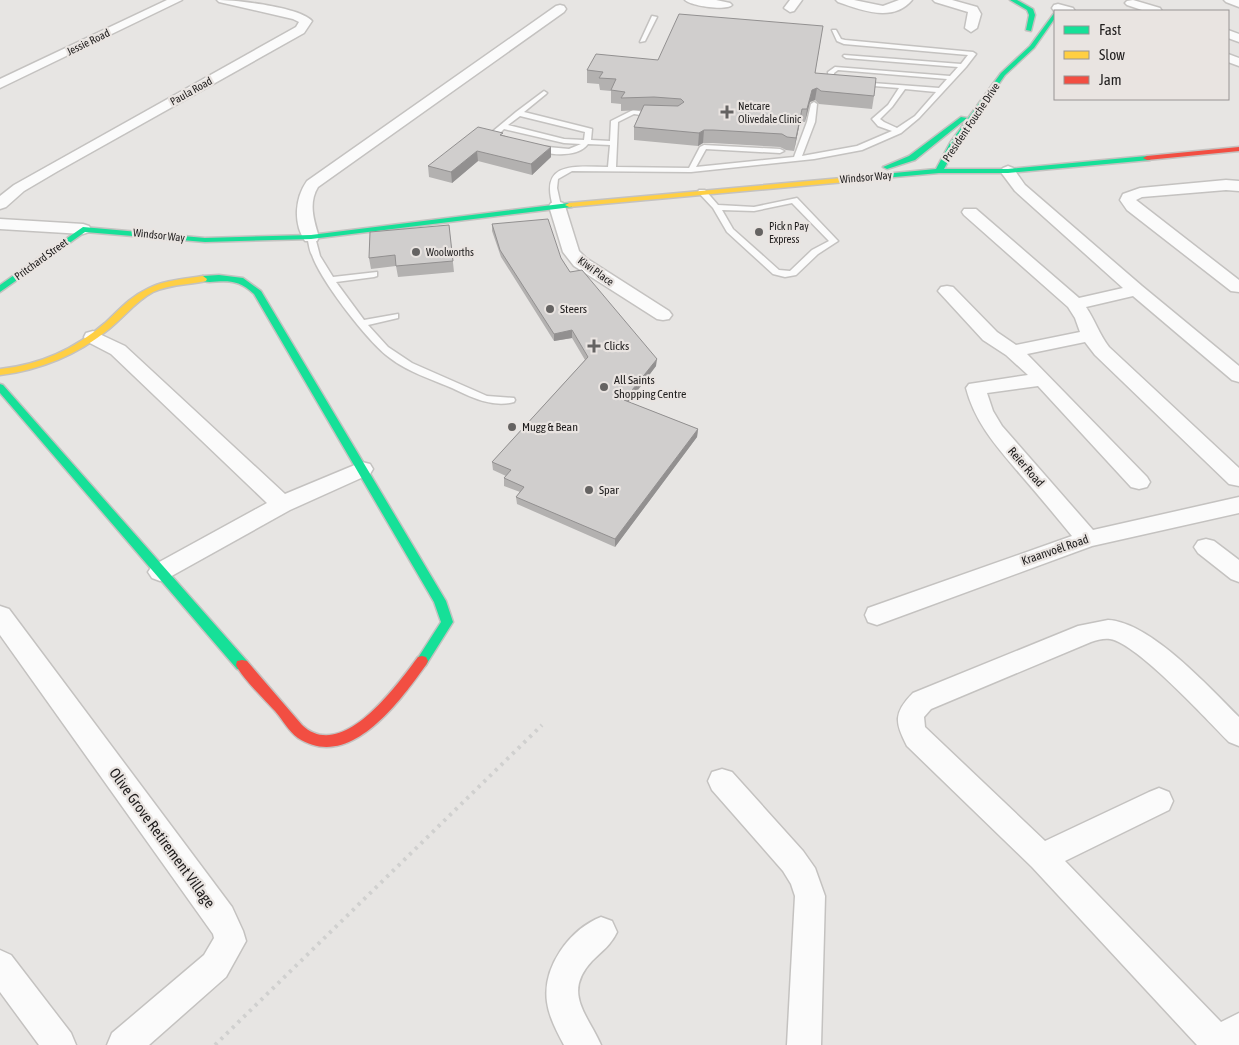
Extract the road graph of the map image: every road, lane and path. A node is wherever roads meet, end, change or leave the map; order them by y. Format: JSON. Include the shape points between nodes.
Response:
{"nodes":[{"id":1,"x":176,"y":0,"type":"edge"},
{"id":2,"x":223,"y":0,"type":"edge"},
{"id":3,"x":691,"y":0,"type":"edge"},
{"id":4,"x":842,"y":0,"type":"edge"},
{"id":5,"x":906,"y":0,"type":"edge"},
{"id":6,"x":939,"y":0,"type":"edge"},
{"id":7,"x":1013,"y":0,"type":"edge"},
{"id":8,"x":1026,"y":0,"type":"edge"},
{"id":9,"x":1230,"y":0,"type":"edge"},
{"id":10,"x":1131,"y":3,"type":"dead end"},
{"id":11,"x":1239,"y":3,"type":"edge"},
{"id":12,"x":726,"y":5,"type":"dead end"},
{"id":13,"x":1054,"y":7,"type":"edge"},
{"id":14,"x":560,"y":9,"type":"dead end"},
{"id":15,"x":1153,"y":10,"type":"edge"},
{"id":16,"x":654,"y":18,"type":"dead end"},
{"id":17,"x":971,"y":28,"type":"dead end"},
{"id":18,"x":834,"y":31,"type":"dead end"},
{"id":19,"x":1024,"y":37,"type":"junction"},
{"id":20,"x":642,"y":41,"type":"dead end"},
{"id":21,"x":846,"y":56,"type":"dead end"},
{"id":22,"x":964,"y":66,"type":"junction"},
{"id":23,"x":1003,"y":74,"type":"junction"},
{"id":24,"x":953,"y":78,"type":"junction"},
{"id":25,"x":840,"y":80,"type":"edge"},
{"id":26,"x":849,"y":81,"type":"edge"},
{"id":27,"x":1,"y":82,"type":"edge"},
{"id":28,"x":903,"y":87,"type":"junction"},
{"id":29,"x":942,"y":90,"type":"junction"},
{"id":30,"x":544,"y":93,"type":"dead end"},
{"id":31,"x":814,"y":104,"type":"edge"},
{"id":32,"x":518,"y":113,"type":"junction"},
{"id":33,"x":975,"y":113,"type":"junction"},
{"id":34,"x":666,"y":116,"type":"edge"},
{"id":35,"x":502,"y":126,"type":"junction"},
{"id":36,"x":898,"y":130,"type":"junction"},
{"id":37,"x":959,"y":136,"type":"junction"},
{"id":38,"x":509,"y":141,"type":"edge"},
{"id":39,"x":585,"y":143,"type":"junction"},
{"id":40,"x":614,"y":143,"type":"junction"},
{"id":41,"x":528,"y":146,"type":"edge"},
{"id":42,"x":964,"y":147,"type":"dead end"},
{"id":43,"x":1239,"y":148,"type":"edge"},
{"id":44,"x":780,"y":151,"type":"edge"},
{"id":45,"x":797,"y":159,"type":"junction"},
{"id":46,"x":976,"y":162,"type":"dead end"},
{"id":47,"x":612,"y":168,"type":"junction"},
{"id":48,"x":691,"y":170,"type":"junction"},
{"id":49,"x":939,"y":171,"type":"junction"},
{"id":50,"x":1008,"y":171,"type":"junction"},
{"id":51,"x":992,"y":172,"type":"junction"},
{"id":52,"x":829,"y":180,"type":"junction"},
{"id":53,"x":796,"y":183,"type":"junction"},
{"id":54,"x":1239,"y":186,"type":"edge"},
{"id":55,"x":702,"y":192,"type":"junction"},
{"id":56,"x":794,"y":200,"type":"junction"},
{"id":57,"x":0,"y":204,"type":"edge"},
{"id":58,"x":557,"y":206,"type":"junction"},
{"id":59,"x":716,"y":207,"type":"junction"},
{"id":60,"x":970,"y":212,"type":"dead end"},
{"id":61,"x":0,"y":224,"type":"edge"},
{"id":62,"x":83,"y":229,"type":"junction"},
{"id":63,"x":310,"y":232,"type":"junction"},
{"id":64,"x":374,"y":274,"type":"dead end"},
{"id":65,"x":331,"y":280,"type":"junction"},
{"id":66,"x":1236,"y":287,"type":"dead end"},
{"id":67,"x":0,"y":289,"type":"edge"},
{"id":68,"x":1136,"y":290,"type":"junction"},
{"id":69,"x":947,"y":291,"type":"dead end"},
{"id":70,"x":1075,"y":304,"type":"junction"},
{"id":71,"x":663,"y":315,"type":"dead end"},
{"id":72,"x":395,"y":316,"type":"dead end"},
{"id":73,"x":364,"y":323,"type":"junction"},
{"id":74,"x":1090,"y":336,"type":"junction"},
{"id":75,"x":92,"y":337,"type":"junction"},
{"id":76,"x":1013,"y":351,"type":"junction"},
{"id":77,"x":8,"y":372,"type":"edge"},
{"id":78,"x":1239,"y":376,"type":"edge"},
{"id":79,"x":1042,"y":379,"type":"junction"},
{"id":80,"x":2,"y":390,"type":"edge"},
{"id":81,"x":510,"y":400,"type":"dead end"},
{"id":82,"x":362,"y":469,"type":"junction"},
{"id":83,"x":1237,"y":479,"type":"dead end"},
{"id":84,"x":1139,"y":482,"type":"dead end"},
{"id":85,"x":282,"y":504,"type":"junction"},
{"id":86,"x":1239,"y":505,"type":"edge"},
{"id":87,"x":1088,"y":539,"type":"junction"},
{"id":88,"x":1206,"y":547,"type":"dead end"},
{"id":89,"x":160,"y":572,"type":"junction"},
{"id":90,"x":1239,"y":572,"type":"edge"},
{"id":91,"x":877,"y":615,"type":"dead end"},
{"id":92,"x":0,"y":616,"type":"edge"},
{"id":93,"x":542,"y":725,"type":"dead end"},
{"id":94,"x":1239,"y":734,"type":"edge"},
{"id":95,"x":722,"y":781,"type":"dead end"},
{"id":96,"x":1159,"y":801,"type":"dead end"},
{"id":97,"x":1042,"y":856,"type":"junction"},
{"id":98,"x":601,"y":932,"type":"dead end"},
{"id":99,"x":0,"y":966,"type":"edge"},
{"id":100,"x":1226,"y":1039,"type":"edge"},
{"id":101,"x":59,"y":1045,"type":"edge"},
{"id":102,"x":124,"y":1045,"type":"edge"},
{"id":103,"x":214,"y":1045,"type":"edge"},
{"id":104,"x":584,"y":1045,"type":"edge"},
{"id":105,"x":804,"y":1045,"type":"edge"}],
"edges":[{"from":1,"to":27,"type":"street","name":"Jessie Road"},
{"from":2,"to":57,"type":"street","name":"Paula Road","via":[[297,16],[306,21],[300,30],[52,168]]},
{"from":3,"to":12,"type":"street"},
{"from":4,"to":5,"type":"street","via":[[886,10],[896,8]]},
{"from":6,"to":17,"type":"street","via":[[973,10]]},
{"from":7,"to":19,"type":"street","via":[[1030,9],[1032,15]]},
{"from":8,"to":13,"type":"street"},
{"from":9,"to":11,"type":"street"},
{"from":10,"to":15,"type":"street"},
{"from":13,"to":19,"type":"street","name":"President Fouche Drive"},
{"from":13,"to":23,"type":"street","name":"President Fouche Drive","via":[[1038,41]]},
{"from":14,"to":63,"type":"street","via":[[312,184],[304,198]]},
{"from":16,"to":20,"type":"lane"},
{"from":18,"to":22,"type":"lane","via":[[838,40],[844,42],[973,54]]},
{"from":19,"to":23,"type":"street","name":"President Fouche Drive","via":[[1003,66]]},
{"from":21,"to":22,"type":"lane"},
{"from":22,"to":24,"type":"lane"},
{"from":23,"to":33,"type":"street","name":"President Fouche Drive"},
{"from":24,"to":25,"type":"lane","via":[[838,68],[831,72],[828,82]]},
{"from":24,"to":29,"type":"lane"},
{"from":26,"to":28,"type":"lane"},
{"from":28,"to":29,"type":"lane"},
{"from":28,"to":36,"type":"lane","via":[[876,119]]},
{"from":29,"to":36,"type":"lane","via":[[917,117]]},
{"from":30,"to":32,"type":"lane"},
{"from":31,"to":45,"type":"lane"},
{"from":32,"to":35,"type":"lane"},
{"from":32,"to":39,"type":"lane","via":[[585,129],[589,131]]},
{"from":33,"to":37,"type":"street","name":"President Fouche Drive"},
{"from":33,"to":52,"type":"street","via":[[955,122],[912,158]]},
{"from":34,"to":40,"type":"lane","via":[[625,114],[615,121]]},
{"from":35,"to":38,"type":"lane","via":[[495,135]]},
{"from":35,"to":39,"type":"lane"},
{"from":36,"to":45,"type":"lane","via":[[839,154]]},
{"from":37,"to":42,"type":"street"},
{"from":37,"to":49,"type":"street","name":"President Fouche Drive"},
{"from":39,"to":40,"type":"lane"},
{"from":39,"to":41,"type":"lane","via":[[566,153]]},
{"from":40,"to":47,"type":"lane"},
{"from":43,"to":50,"type":"street","name":"Windsor Way"},
{"from":44,"to":48,"type":"lane","via":[[704,148]]},
{"from":45,"to":48,"type":"lane"},
{"from":46,"to":51,"type":"street"},
{"from":47,"to":48,"type":"lane"},
{"from":47,"to":58,"type":"lane","via":[[571,169],[558,174],[552,188]]},
{"from":49,"to":51,"type":"street","name":"Windsor Way"},
{"from":49,"to":52,"type":"street","name":"Windsor Way"},
{"from":50,"to":51,"type":"street","name":"Windsor Way"},
{"from":50,"to":68,"type":"street","via":[[1020,188]]},
{"from":52,"to":53,"type":"street","name":"Windsor Way"},
{"from":53,"to":55,"type":"street","name":"Windsor Way"},
{"from":53,"to":56,"type":"lane"},
{"from":54,"to":66,"type":"street","via":[[1140,193],[1128,200]]},
{"from":55,"to":58,"type":"street","name":"Windsor Way"},
{"from":55,"to":59,"type":"lane"},
{"from":56,"to":59,"type":"lane","via":[[754,209]]},
{"from":56,"to":59,"type":"lane","via":[[834,241],[789,274],[776,272],[761,260],[730,230]]},
{"from":58,"to":63,"type":"street","name":"Windsor Way","via":[[493,213],[435,214]]},
{"from":58,"to":71,"type":"street","name":"Kiwi Place","via":[[571,252],[580,262]]},
{"from":60,"to":70,"type":"street"},
{"from":61,"to":62,"type":"street"},
{"from":62,"to":63,"type":"street","name":"Windsor Way"},
{"from":62,"to":67,"type":"street","name":"Pritchard Street"},
{"from":63,"to":65,"type":"lane","via":[[316,255]]},
{"from":64,"to":65,"type":"lane"},
{"from":65,"to":73,"type":"lane"},
{"from":68,"to":70,"type":"street"},
{"from":68,"to":78,"type":"street"},
{"from":69,"to":76,"type":"street","via":[[990,336]]},
{"from":70,"to":74,"type":"street"},
{"from":72,"to":73,"type":"lane"},
{"from":73,"to":81,"type":"lane","via":[[380,345],[410,366],[497,402]]},
{"from":74,"to":76,"type":"street"},
{"from":74,"to":83,"type":"street","via":[[1102,352]]},
{"from":75,"to":77,"type":"street","via":[[62,353]]},
{"from":75,"to":82,"type":"street","via":[[142,296],[160,286],[216,279],[248,282],[258,293]]},
{"from":75,"to":85,"type":"street","via":[[118,350]]},
{"from":76,"to":79,"type":"street"},
{"from":77,"to":80,"type":"street","via":[[6,386]]},
{"from":79,"to":84,"type":"street"},
{"from":79,"to":87,"type":"street","name":"Reier Road","via":[[976,388],[985,416],[995,431]]},
{"from":80,"to":89,"type":"street"},
{"from":82,"to":85,"type":"street"},
{"from":82,"to":89,"type":"street","via":[[440,600],[447,622],[432,650],[374,717],[345,739],[320,740],[309,738],[302,732]]},
{"from":85,"to":89,"type":"street"},
{"from":86,"to":87,"type":"street","name":"Kraanvoël Road"},
{"from":87,"to":91,"type":"street","name":"Kraanvoël Road"},
{"from":88,"to":90,"type":"street"},
{"from":92,"to":102,"type":"street","name":"Olive Grove Retirement Village","via":[[228,931],[230,941],[215,966]]},
{"from":93,"to":103,"type":"path"},
{"from":94,"to":97,"type":"street","via":[[1151,651],[1113,629],[1087,633],[922,701],[910,716],[910,726],[918,738]]},
{"from":95,"to":105,"type":"street","via":[[793,861],[810,896]]},
{"from":96,"to":97,"type":"street"},
{"from":97,"to":100,"type":"street"},
{"from":98,"to":104,"type":"street","via":[[576,955],[568,967],[563,985],[562,1005],[569,1023]]},
{"from":99,"to":101,"type":"street"}]}
